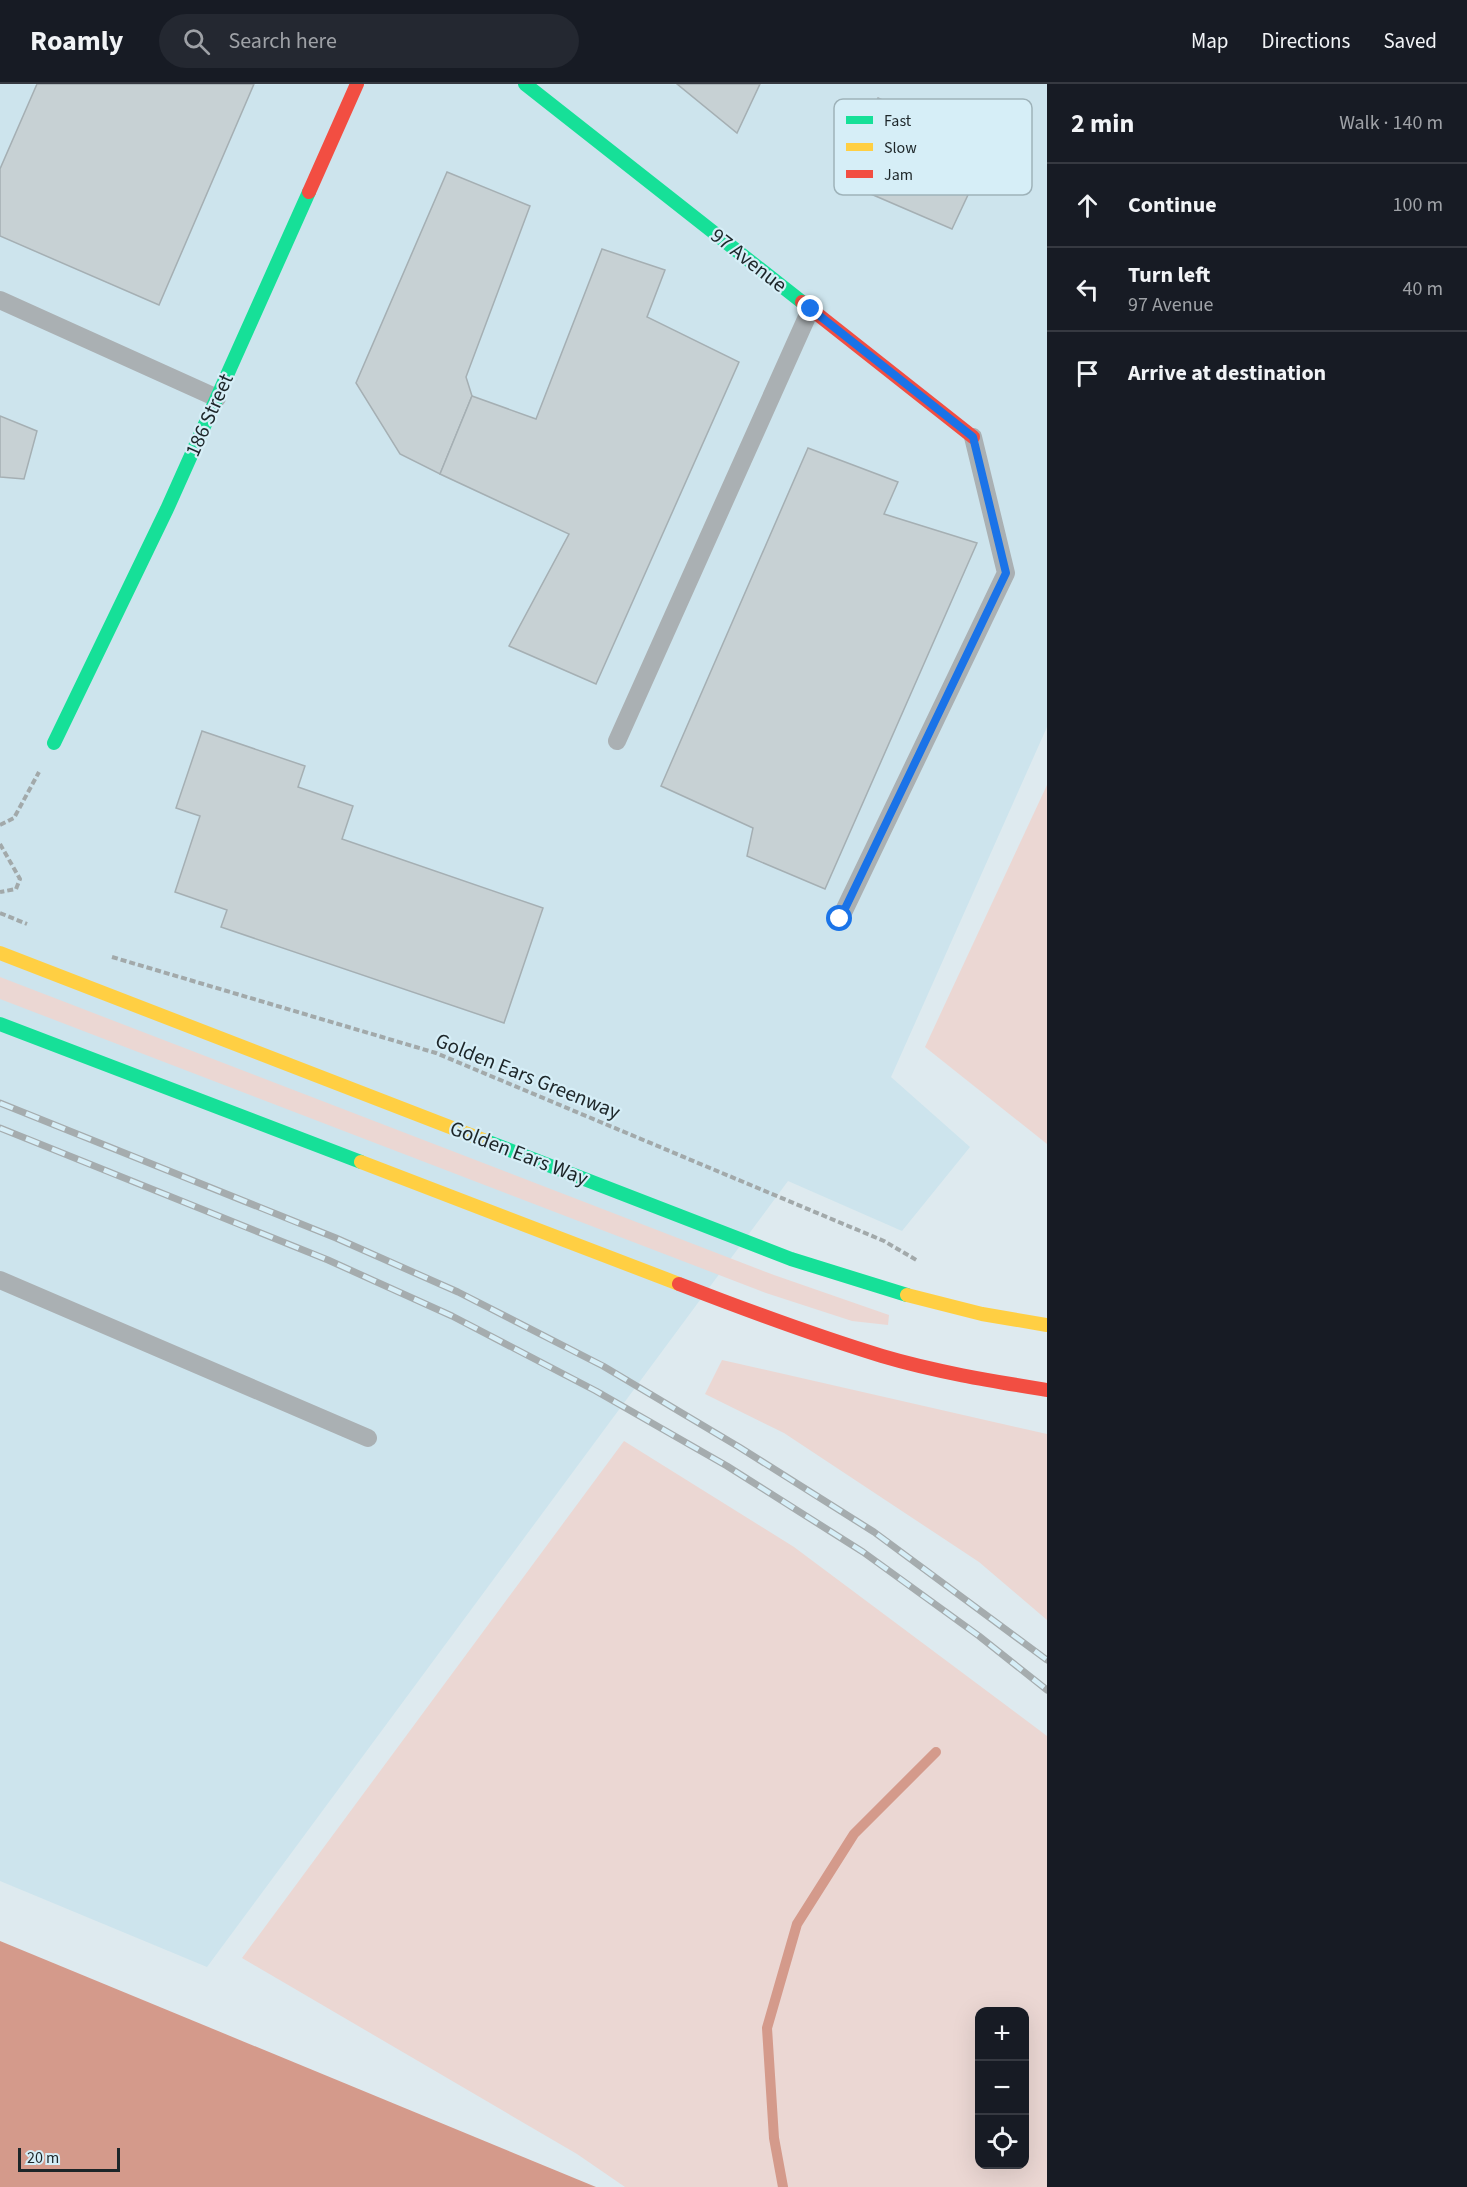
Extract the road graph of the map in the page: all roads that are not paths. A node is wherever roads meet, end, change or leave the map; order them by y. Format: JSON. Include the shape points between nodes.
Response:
{"nodes":[{"id":1,"x":357,"y":84,"type":"edge"},
{"id":2,"x":525,"y":84,"type":"edge"},
{"id":3,"x":0,"y":300,"type":"edge"},
{"id":4,"x":811,"y":309,"type":"junction"},
{"id":5,"x":217,"y":398,"type":"junction"},
{"id":6,"x":973,"y":437,"type":"joint"},
{"id":7,"x":617,"y":741,"type":"dead end"},
{"id":8,"x":54,"y":743,"type":"road end"},
{"id":9,"x":840,"y":919,"type":"dead end"},
{"id":10,"x":0,"y":953,"type":"edge"},
{"id":11,"x":0,"y":1024,"type":"edge"},
{"id":12,"x":0,"y":1280,"type":"edge"},
{"id":13,"x":1047,"y":1325,"type":"edge"},
{"id":14,"x":1047,"y":1390,"type":"edge"},
{"id":15,"x":368,"y":1438,"type":"dead end"}],
"edges":[{"from":1,"to":5,"type":"main road","name":"186 Street"},
{"from":2,"to":4,"type":"main road","name":"97 Avenue"},
{"from":3,"to":5,"type":"lane"},
{"from":4,"to":6,"type":"main road","name":"97 Avenue"},
{"from":4,"to":7,"type":"lane"},
{"from":5,"to":8,"type":"main road","name":"186 Street"},
{"from":6,"to":9,"type":"lane","via":[[1006,573]]},
{"from":10,"to":13,"type":"main road","name":"Golden Ears Way","via":[[791,1259],[957,1309]]},
{"from":11,"to":14,"type":"main road","via":[[772,1320],[883,1356]]},
{"from":12,"to":15,"type":"lane"}]}
